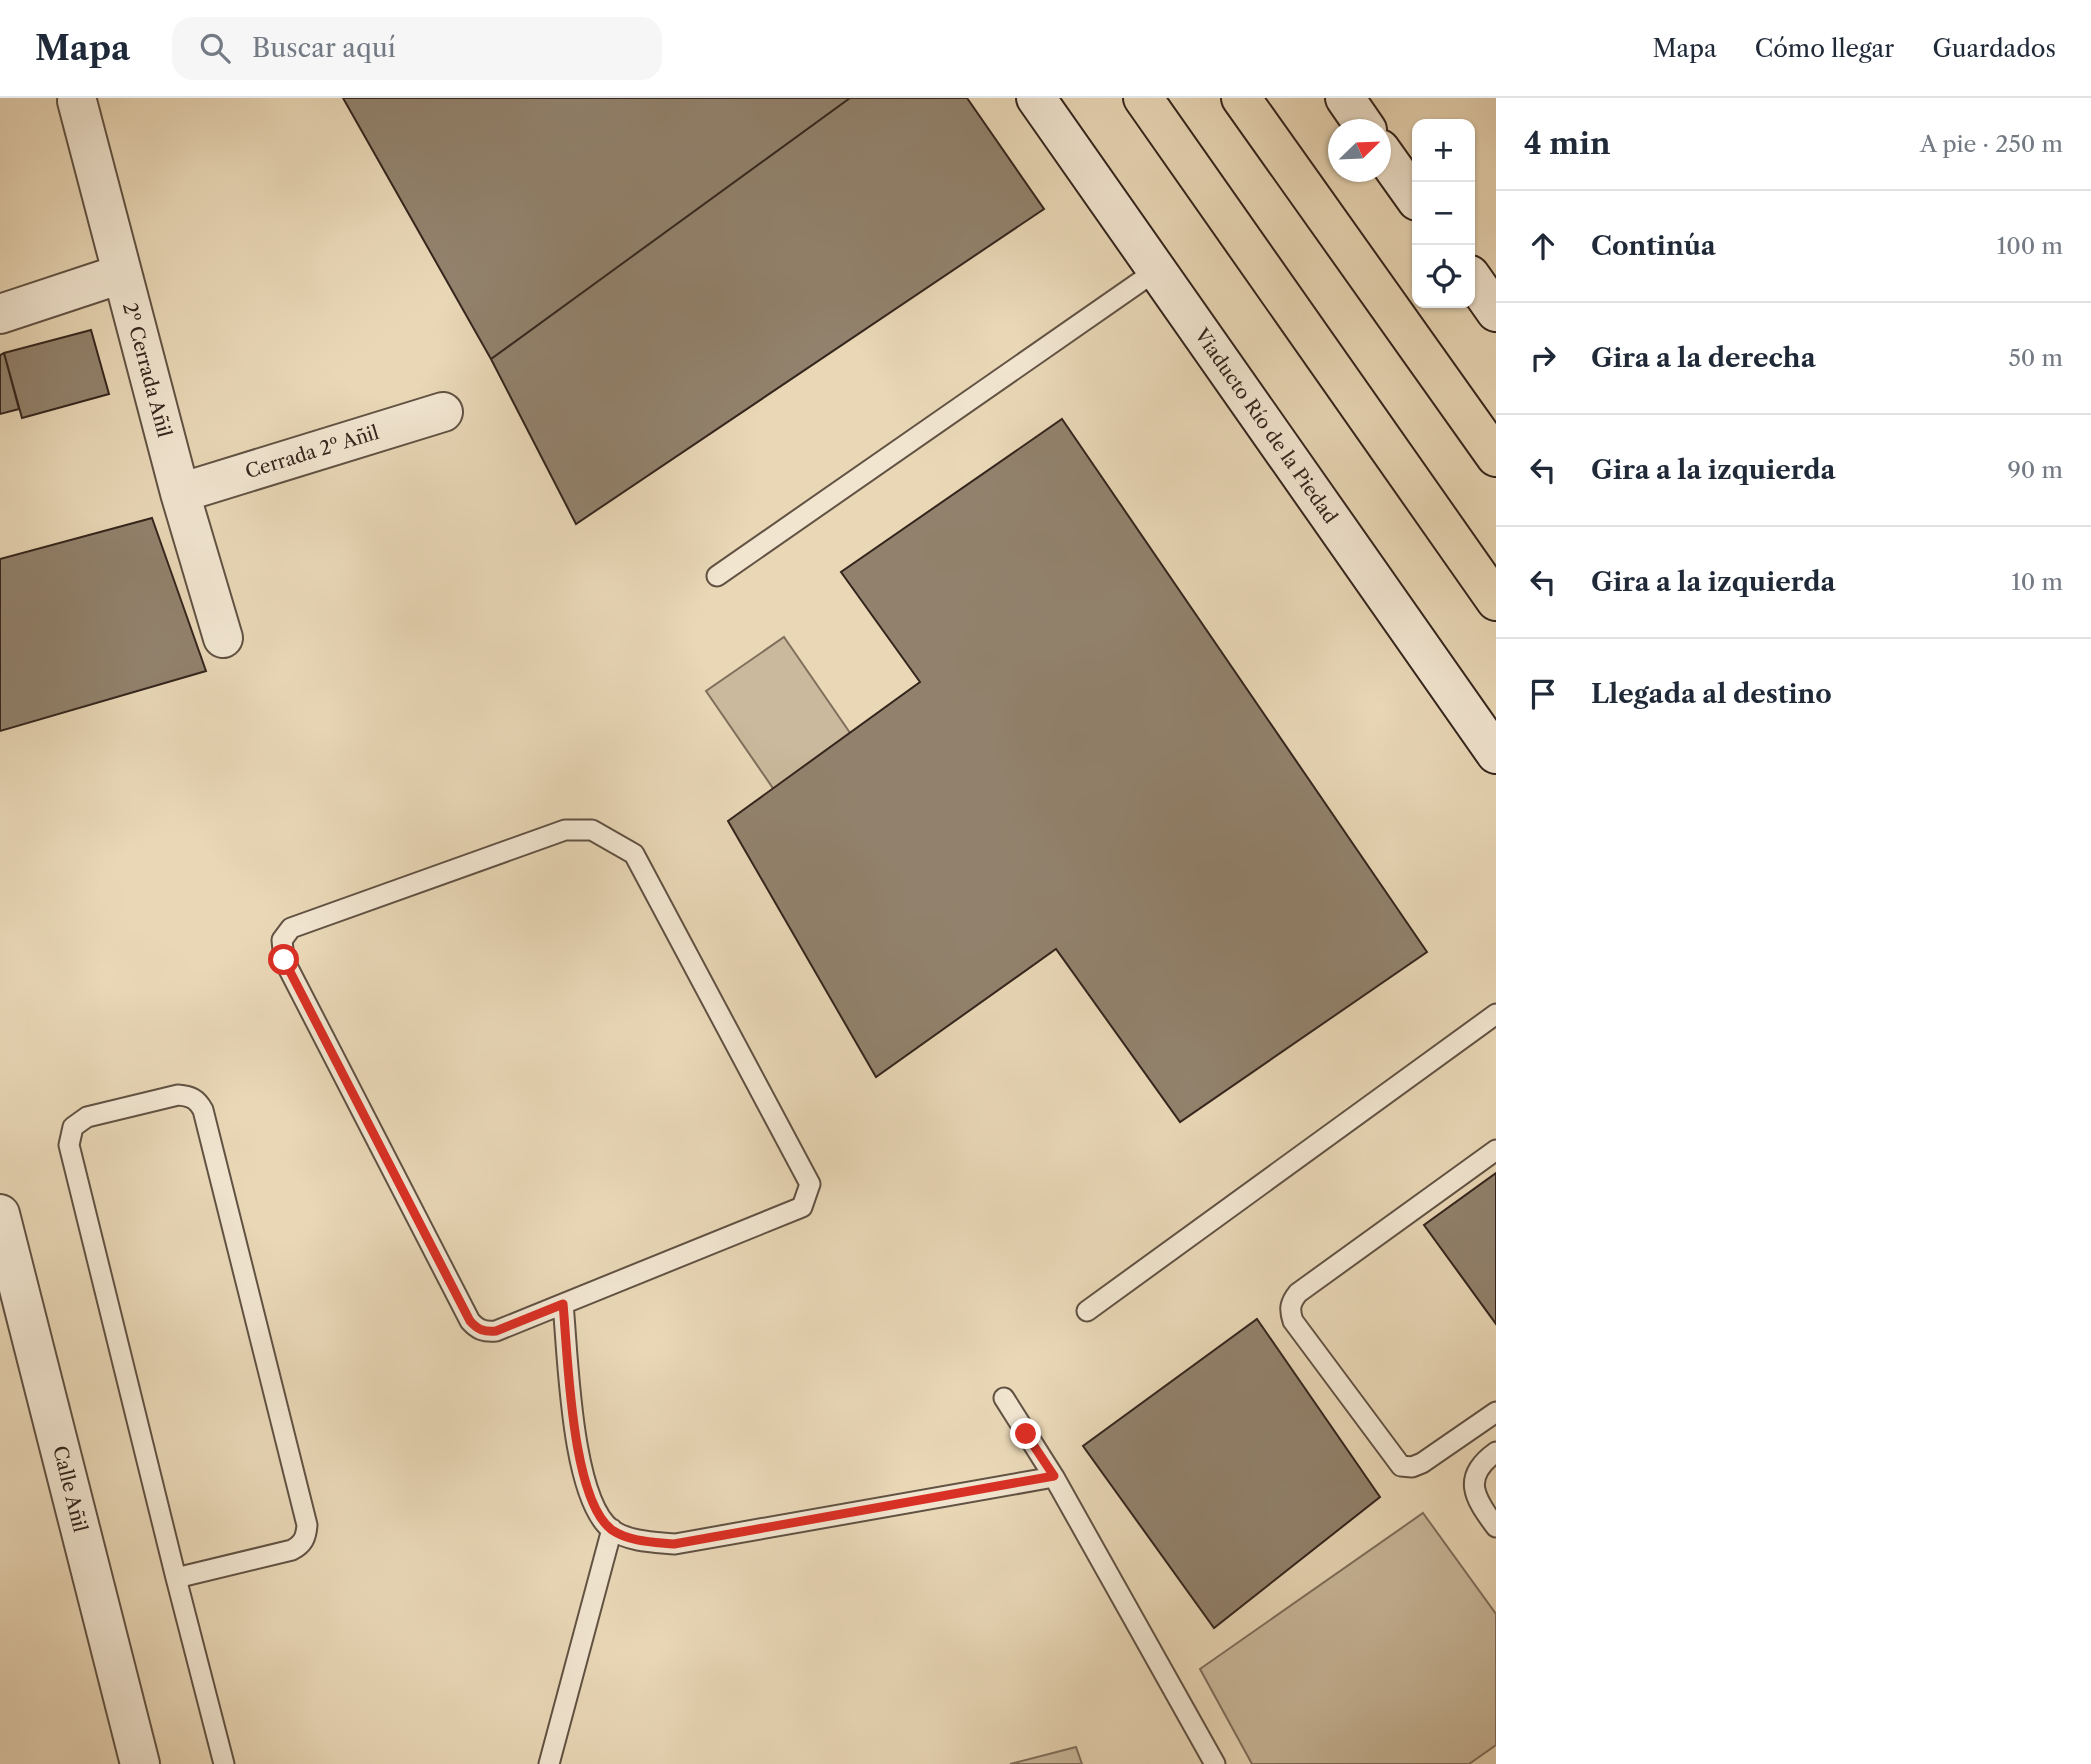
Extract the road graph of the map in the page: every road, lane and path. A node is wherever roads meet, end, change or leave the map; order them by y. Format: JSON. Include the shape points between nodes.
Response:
{"nodes":[{"id":1,"x":1036,"y":98,"type":"edge"},
{"id":2,"x":1143,"y":98,"type":"edge"},
{"id":3,"x":1241,"y":98,"type":"edge"},
{"id":4,"x":1345,"y":98,"type":"edge"},
{"id":5,"x":77,"y":102,"type":"dead end"},
{"id":6,"x":1359,"y":119,"type":"edge"},
{"id":7,"x":1391,"y":163,"type":"edge"},
{"id":8,"x":1412,"y":194,"type":"edge"},
{"id":9,"x":1157,"y":270,"type":"junction"},
{"id":10,"x":121,"y":274,"type":"junction"},
{"id":11,"x":1475,"y":282,"type":"edge"},
{"id":12,"x":1496,"y":312,"type":"edge"},
{"id":13,"x":0,"y":314,"type":"edge"},
{"id":14,"x":443,"y":412,"type":"dead end"},
{"id":15,"x":1496,"y":457,"type":"edge"},
{"id":16,"x":180,"y":493,"type":"junction"},
{"id":17,"x":717,"y":576,"type":"dead end"},
{"id":18,"x":1496,"y":601,"type":"edge"},
{"id":19,"x":223,"y":638,"type":"dead end"},
{"id":20,"x":1496,"y":754,"type":"edge"},
{"id":21,"x":1496,"y":1014,"type":"edge"},
{"id":22,"x":1496,"y":1150,"type":"edge"},
{"id":23,"x":0,"y":1214,"type":"edge"},
{"id":24,"x":563,"y":1304,"type":"junction"},
{"id":25,"x":1087,"y":1311,"type":"dead end"},
{"id":26,"x":1004,"y":1398,"type":"dead end"},
{"id":27,"x":1496,"y":1412,"type":"edge"},
{"id":28,"x":1496,"y":1452,"type":"edge"},
{"id":29,"x":1054,"y":1476,"type":"junction"},
{"id":30,"x":1496,"y":1527,"type":"edge"},
{"id":31,"x":612,"y":1529,"type":"junction"},
{"id":32,"x":176,"y":1578,"type":"junction"},
{"id":33,"x":140,"y":1764,"type":"edge"},
{"id":34,"x":224,"y":1764,"type":"edge"},
{"id":35,"x":549,"y":1764,"type":"edge"},
{"id":36,"x":1215,"y":1764,"type":"edge"}],
"edges":[{"from":1,"to":9,"type":"street","name":"Viaducto Río de la Piedad"},
{"from":2,"to":18,"type":"highway"},
{"from":3,"to":15,"type":"highway"},
{"from":4,"to":6,"type":"street"},
{"from":5,"to":10,"type":"street","name":"2º Cerrada Añil"},
{"from":7,"to":8,"type":"street"},
{"from":9,"to":17,"type":"lane"},
{"from":9,"to":20,"type":"street","name":"Viaducto Río de la Piedad"},
{"from":10,"to":13,"type":"street"},
{"from":10,"to":16,"type":"street","name":"2º Cerrada Añil"},
{"from":11,"to":12,"type":"street"},
{"from":14,"to":16,"type":"street","name":"Cerrada 2º Añil"},
{"from":16,"to":19,"type":"street","name":"2º Cerrada Añil"},
{"from":21,"to":25,"type":"lane"},
{"from":22,"to":27,"type":"lane","via":[[1298,1293],[1290,1311],[1401,1466],[1422,1463]]},
{"from":23,"to":33,"type":"street","name":"Calle Añil"},
{"from":24,"to":24,"type":"lane","via":[[496,1331],[486,1332],[470,1321],[284,960],[282,940],[291,928],[565,830],[592,830],[634,855],[810,1184],[802,1207]]},
{"from":24,"to":31,"type":"lane","via":[[580,1468],[592,1501]]},
{"from":26,"to":29,"type":"lane"},
{"from":28,"to":30,"type":"lane","via":[[1482,1462],[1474,1480],[1476,1501]]},
{"from":29,"to":31,"type":"lane","via":[[674,1544],[641,1541]]},
{"from":29,"to":36,"type":"lane"},
{"from":31,"to":35,"type":"lane"},
{"from":32,"to":32,"type":"lane","via":[[69,1145],[73,1127],[87,1117],[178,1095],[198,1101],[203,1110],[307,1525],[301,1545],[292,1550]]},
{"from":32,"to":34,"type":"lane"}]}
